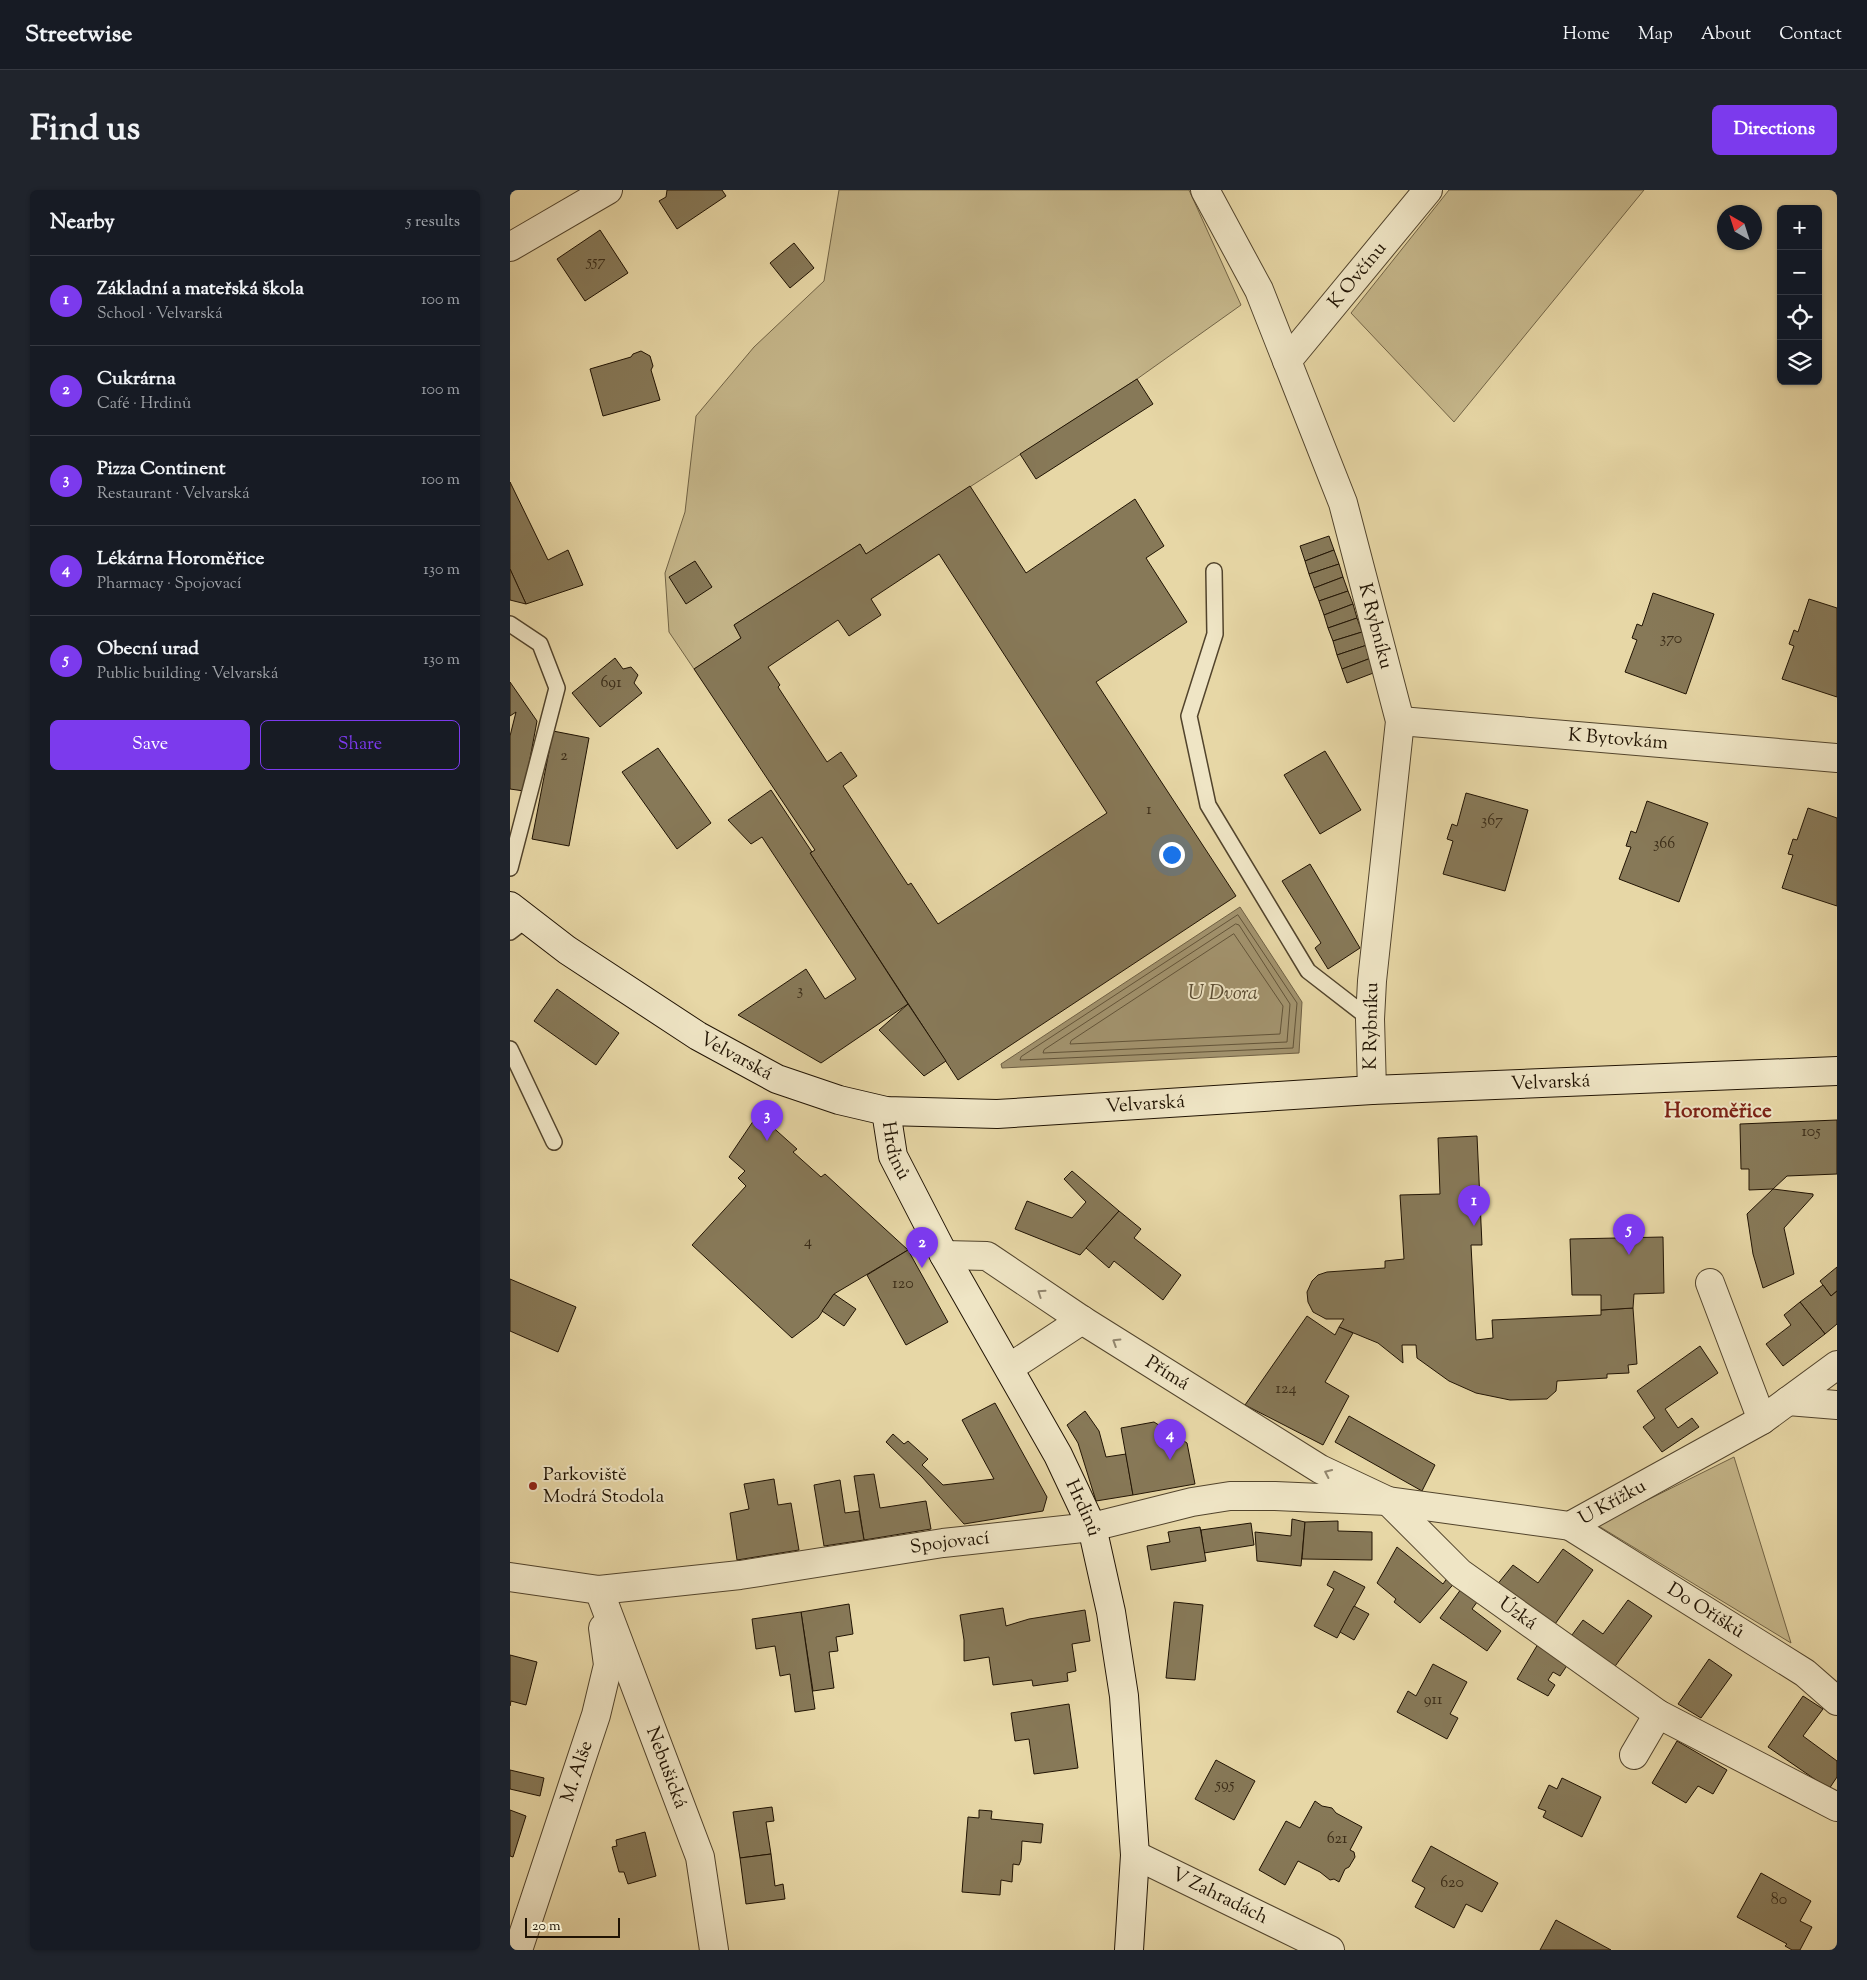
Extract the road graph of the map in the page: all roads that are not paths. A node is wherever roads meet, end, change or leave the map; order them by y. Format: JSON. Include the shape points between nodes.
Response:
{"nodes":[{"id":1,"x":608,"y":190,"type":"edge"},
{"id":2,"x":1206,"y":190,"type":"edge"},
{"id":3,"x":1428,"y":190,"type":"edge"},
{"id":4,"x":510,"y":246,"type":"edge"},
{"id":5,"x":1287,"y":361,"type":"junction"},
{"id":6,"x":1214,"y":572,"type":"dead end"},
{"id":7,"x":510,"y":624,"type":"edge"},
{"id":8,"x":1400,"y":720,"type":"junction"},
{"id":9,"x":1837,"y":758,"type":"edge"},
{"id":10,"x":510,"y":868,"type":"edge"},
{"id":11,"x":516,"y":919,"type":"edge"},
{"id":12,"x":1370,"y":1019,"type":"junction"},
{"id":13,"x":510,"y":1049,"type":"edge"},
{"id":14,"x":1837,"y":1071,"type":"edge"},
{"id":15,"x":1372,"y":1090,"type":"junction"},
{"id":16,"x":886,"y":1111,"type":"junction"},
{"id":17,"x":554,"y":1142,"type":"dead end"},
{"id":18,"x":944,"y":1254,"type":"junction"},
{"id":19,"x":1710,"y":1283,"type":"dead end"},
{"id":20,"x":1082,"y":1320,"type":"junction"},
{"id":21,"x":1837,"y":1365,"type":"edge"},
{"id":22,"x":1009,"y":1368,"type":"junction"},
{"id":23,"x":1788,"y":1401,"type":"junction"},
{"id":24,"x":1837,"y":1405,"type":"edge"},
{"id":25,"x":1762,"y":1420,"type":"junction"},
{"id":26,"x":1388,"y":1501,"type":"junction"},
{"id":27,"x":1570,"y":1526,"type":"junction"},
{"id":28,"x":1092,"y":1527,"type":"junction"},
{"id":29,"x":510,"y":1577,"type":"edge"},
{"id":30,"x":599,"y":1590,"type":"junction"},
{"id":31,"x":1837,"y":1701,"type":"edge"},
{"id":32,"x":1658,"y":1714,"type":"junction"},
{"id":33,"x":1634,"y":1755,"type":"dead end"},
{"id":34,"x":1837,"y":1808,"type":"edge"},
{"id":35,"x":1135,"y":1856,"type":"junction"},
{"id":36,"x":518,"y":1950,"type":"edge"},
{"id":37,"x":714,"y":1950,"type":"edge"},
{"id":38,"x":1129,"y":1950,"type":"edge"},
{"id":39,"x":1330,"y":1950,"type":"edge"}],
"edges":[{"from":1,"to":4,"type":"street"},
{"from":2,"to":5,"type":"street","name":"K Rybníku","via":[[1259,290]]},
{"from":3,"to":5,"type":"street","name":"K Ovčínu"},
{"from":5,"to":8,"type":"street","name":"K Rybníku","via":[[1343,503]]},
{"from":6,"to":12,"type":"lane","via":[[1215,634],[1189,716],[1208,804],[1308,970]]},
{"from":7,"to":10,"type":"lane","via":[[540,644],[557,688]]},
{"from":8,"to":9,"type":"street","name":"K Bytovkám"},
{"from":8,"to":12,"type":"street","name":"K Rybníku"},
{"from":11,"to":16,"type":"street","name":"Velvarská","via":[[698,1036],[777,1079]]},
{"from":12,"to":15,"type":"street","name":"K Rybníku"},
{"from":13,"to":17,"type":"lane"},
{"from":14,"to":15,"type":"street","name":"Velvarská"},
{"from":15,"to":16,"type":"street","name":"Velvarská","via":[[997,1114]]},
{"from":16,"to":18,"type":"street","name":"Hrdinů","via":[[893,1156]]},
{"from":20,"to":18,"type":"street","name":"Přímá","one_way":true,"via":[[987,1256]]},
{"from":18,"to":22,"type":"street","name":"Hrdinů"},
{"from":19,"to":25,"type":"street"},
{"from":20,"to":22,"type":"street"},
{"from":26,"to":20,"type":"street","name":"Přímá","one_way":true,"via":[[1320,1469]]},
{"from":21,"to":23,"type":"street","name":"U Křížku"},
{"from":22,"to":28,"type":"street","name":"Hrdinů","via":[[1058,1455]]},
{"from":23,"to":24,"type":"street"},
{"from":23,"to":25,"type":"street","name":"U Křížku"},
{"from":25,"to":27,"type":"street","name":"U Křížku"},
{"from":26,"to":27,"type":"street","name":"U Křížku"},
{"from":26,"to":28,"type":"street","name":"Spojovací","via":[[1230,1496]]},
{"from":26,"to":32,"type":"street","name":"Úzká","via":[[1460,1573]]},
{"from":27,"to":31,"type":"street","name":"Do Oříšků","via":[[1805,1673]]},
{"from":28,"to":30,"type":"street","name":"Spojovací","via":[[943,1543],[740,1576]]},
{"from":28,"to":35,"type":"street","name":"Hrdinů","via":[[1111,1612],[1124,1696]]},
{"from":29,"to":30,"type":"street","name":"Spojovací"},
{"from":30,"to":36,"type":"street","name":"M. Alše","via":[[608,1665],[596,1715]]},
{"from":30,"to":37,"type":"street","name":"Nebušická","via":[[700,1857]]},
{"from":32,"to":33,"type":"street"},
{"from":32,"to":34,"type":"street","name":"Úzká"},
{"from":35,"to":38,"type":"street","name":"Hrdinů"},
{"from":35,"to":39,"type":"street","name":"V Zahradách"}]}
